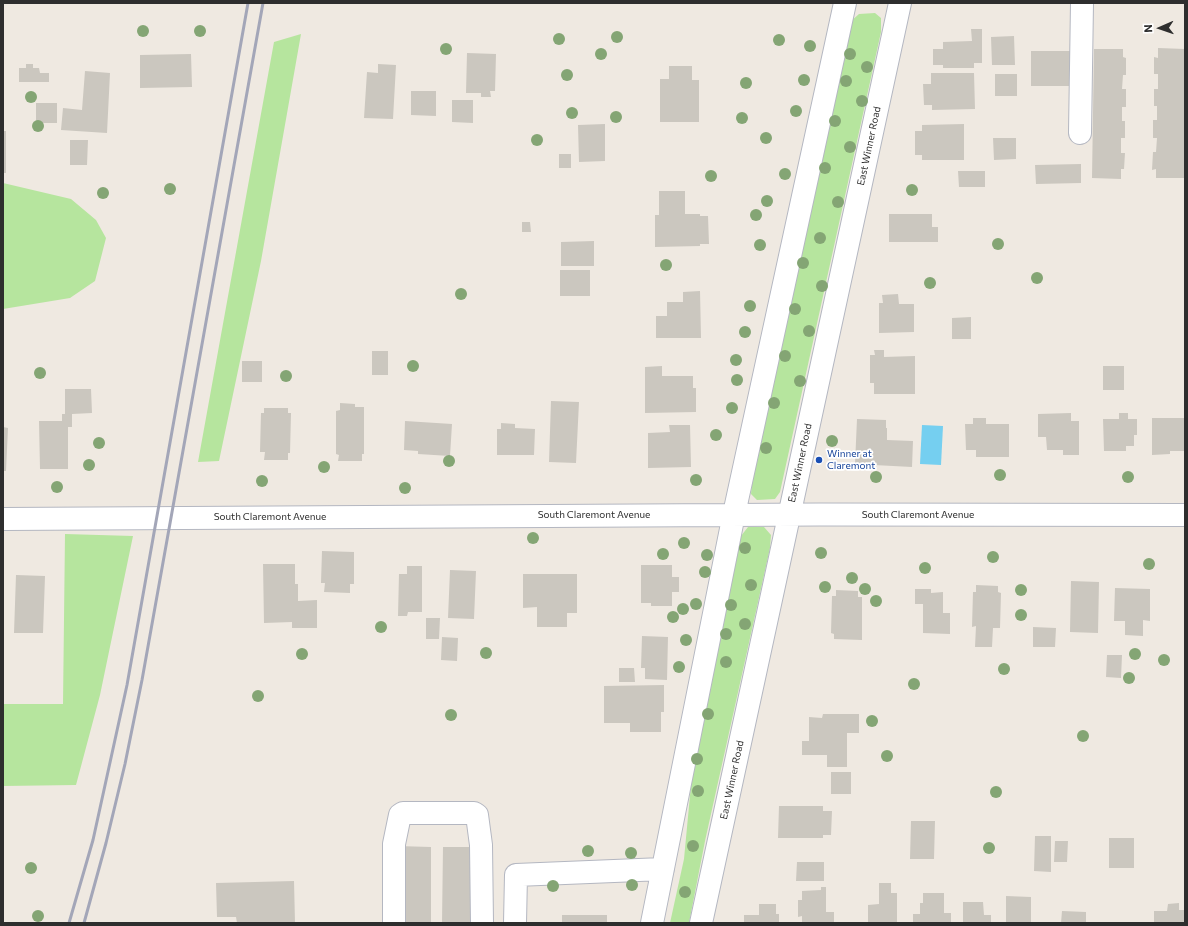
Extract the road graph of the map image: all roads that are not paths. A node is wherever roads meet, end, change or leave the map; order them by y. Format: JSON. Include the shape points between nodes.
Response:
{"nodes":[{"id":1,"x":845,"y":3,"type":"edge"},
{"id":2,"x":900,"y":3,"type":"edge"},
{"id":3,"x":1082,"y":3,"type":"edge"},
{"id":4,"x":1080,"y":133,"type":"dead end"},
{"id":5,"x":734,"y":514,"type":"junction"},
{"id":6,"x":789,"y":515,"type":"junction"},
{"id":7,"x":1185,"y":515,"type":"edge"},
{"id":8,"x":3,"y":519,"type":"edge"},
{"id":9,"x":663,"y":869,"type":"junction"},
{"id":10,"x":394,"y":923,"type":"edge"},
{"id":11,"x":482,"y":923,"type":"edge"},
{"id":12,"x":515,"y":923,"type":"edge"},
{"id":13,"x":652,"y":923,"type":"edge"},
{"id":14,"x":701,"y":923,"type":"edge"}],
"edges":[{"from":1,"to":5,"type":"street"},
{"from":2,"to":6,"type":"street","name":"East Winner Road"},
{"from":3,"to":4,"type":"street"},
{"from":5,"to":6,"type":"street","name":"South Claremont Avenue"},
{"from":5,"to":8,"type":"street","name":"South Claremont Avenue"},
{"from":5,"to":9,"type":"street"},
{"from":6,"to":7,"type":"street","name":"South Claremont Avenue"},
{"from":6,"to":14,"type":"street","name":"East Winner Road"},
{"from":9,"to":12,"type":"street","via":[[516,875]]},
{"from":9,"to":13,"type":"street"},
{"from":10,"to":11,"type":"street","via":[[394,844],[400,815],[403,813],[476,815],[481,845]]}]}
